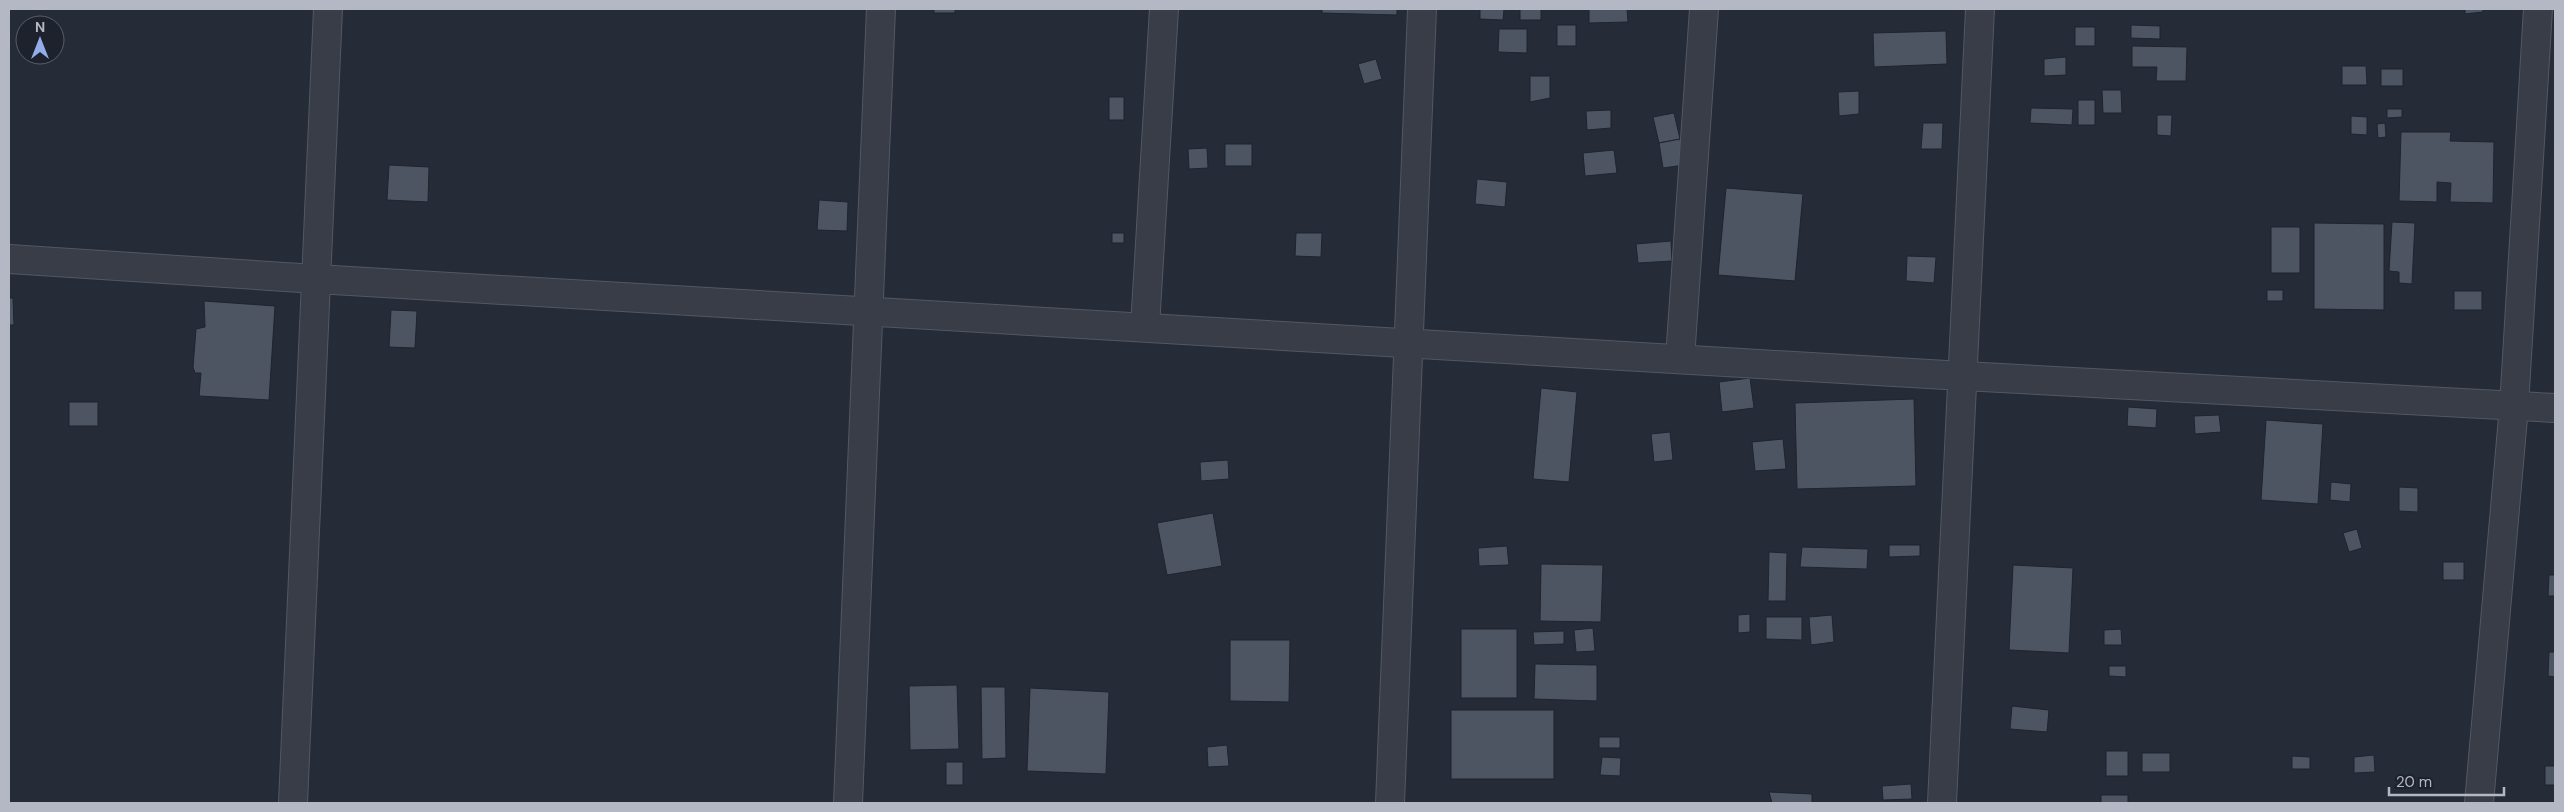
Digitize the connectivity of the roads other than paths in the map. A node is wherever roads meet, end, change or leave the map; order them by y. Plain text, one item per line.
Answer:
1 (328, 9) edge
2 (880, 9) edge
3 (1164, 9) edge
4 (1422, 9) edge
5 (1704, 9) edge
6 (1980, 9) edge
7 (2538, 9) edge
8 (9, 259) edge
9 (316, 279) junction
10 (869, 310) junction
11 (1145, 327) junction
12 (1407, 343) junction
13 (1680, 359) junction
14 (1963, 376) junction
15 (2514, 406) junction
16 (2555, 408) edge
17 (292, 803) edge
18 (848, 803) edge
19 (1390, 803) edge
20 (1942, 803) edge
21 (2479, 803) edge

1 - 9 street
2 - 10 street
3 - 11 street
4 - 12 street
5 - 13 street
6 - 14 street
7 - 15 street
8 - 9 street
9 - 10 street
9 - 17 street
10 - 11 street
10 - 18 street
11 - 12 street
12 - 13 street
12 - 19 street
13 - 14 street
14 - 15 street
14 - 20 street
15 - 16 street
15 - 21 street

